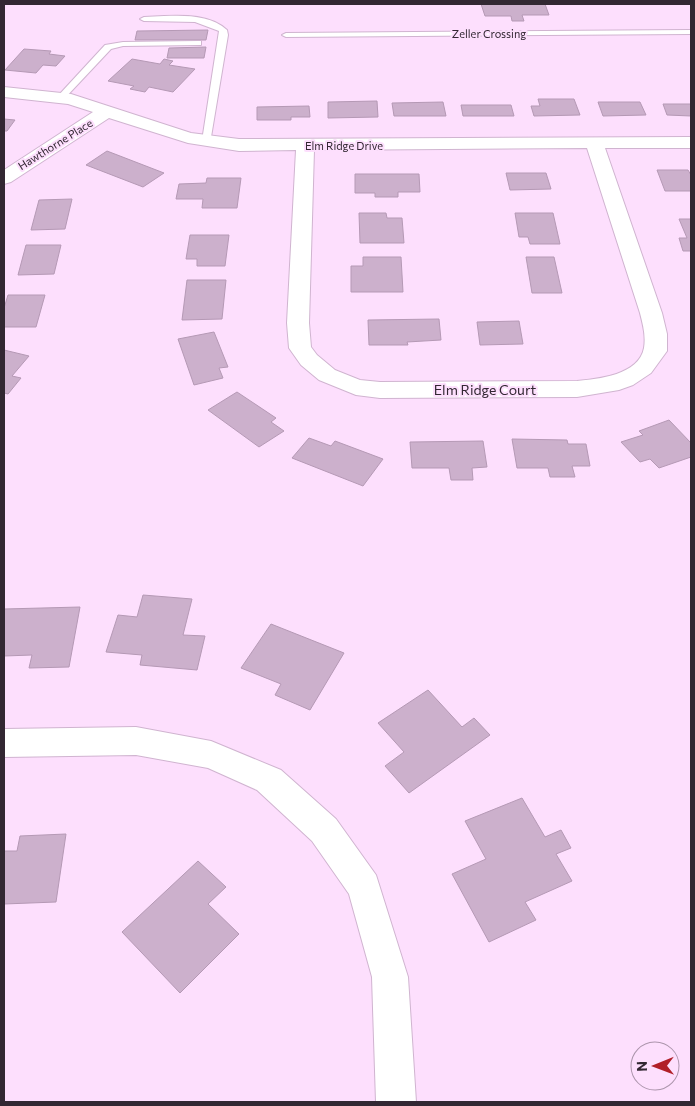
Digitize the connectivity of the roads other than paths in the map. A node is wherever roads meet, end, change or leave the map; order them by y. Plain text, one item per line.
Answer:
1 (144, 18) dead end
2 (691, 32) edge
3 (286, 34) dead end
4 (198, 43) dead end
5 (4, 92) edge
6 (61, 98) junction
7 (106, 111) junction
8 (207, 141) junction
9 (691, 142) edge
10 (593, 143) junction
11 (305, 145) junction
12 (4, 178) edge
13 (4, 743) edge
14 (396, 1102) edge

1 - 8 lane
2 - 3 lane, Zeller Crossing
4 - 6 lane
5 - 6 street, Elm Ridge Drive
6 - 7 street, Elm Ridge Drive
7 - 8 street, Elm Ridge Drive
7 - 12 street, Hawthorne Place
8 - 11 street, Elm Ridge Drive
9 - 10 street, Elm Ridge Drive
10 - 11 street, Elm Ridge Drive
10 - 11 street, Elm Ridge Court
13 - 14 street

